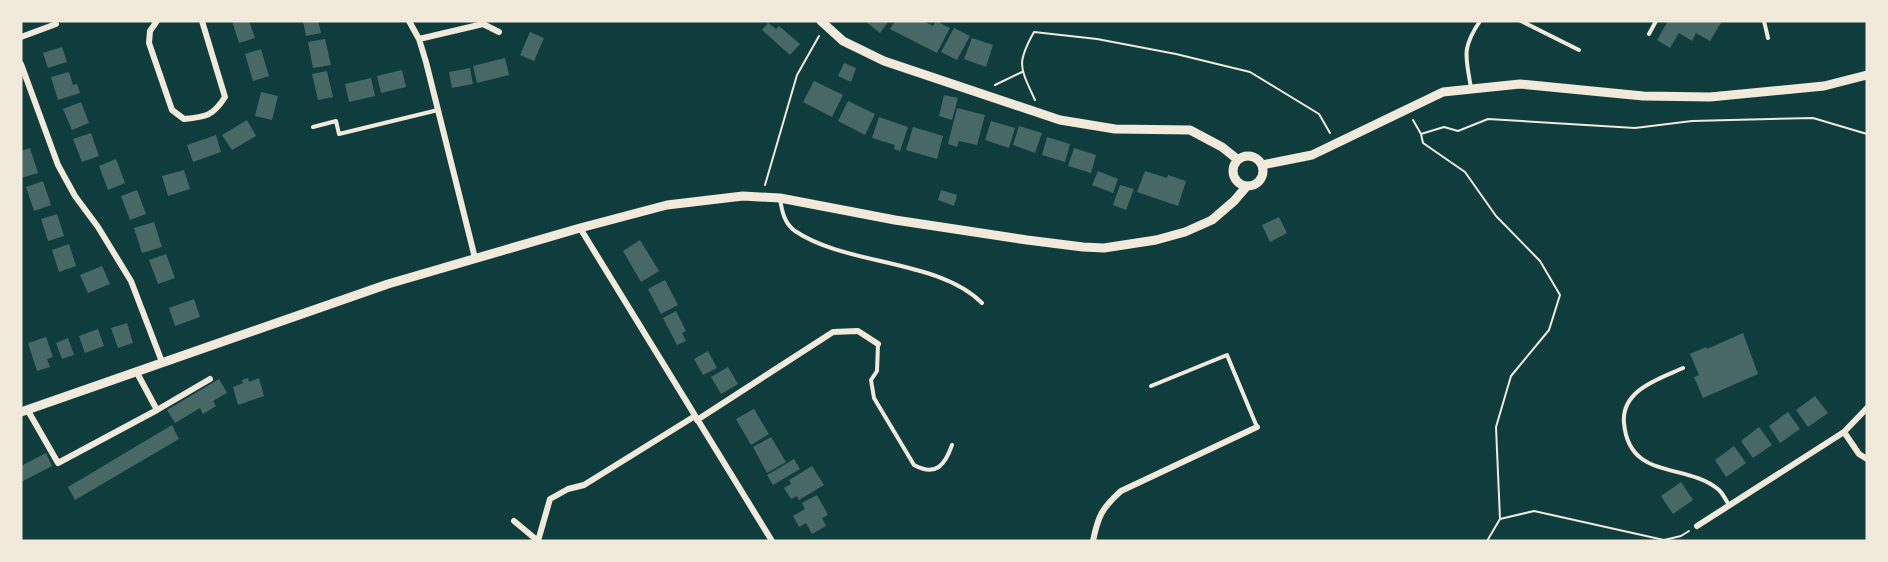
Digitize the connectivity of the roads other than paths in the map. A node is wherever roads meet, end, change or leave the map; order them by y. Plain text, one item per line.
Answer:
1 (157, 21) edge
2 (202, 21) edge
3 (409, 21) edge
4 (1480, 21) edge
5 (1521, 21) edge
6 (1656, 21) edge
7 (1764, 21) edge
8 (823, 23) edge
9 (56, 24) dead end
10 (499, 32) dead end
11 (1649, 34) dead end
12 (21, 37) edge
13 (1768, 38) dead end
14 (419, 39) junction
15 (1579, 50) dead end
16 (21, 64) edge
17 (1867, 75) edge
18 (1471, 88) junction
19 (438, 110) junction
20 (313, 127) dead end
21 (1237, 159) junction
22 (1262, 165) junction
23 (1247, 186) junction
24 (780, 198) junction
25 (580, 228) junction
26 (475, 258) junction
27 (982, 303) dead end
28 (878, 344) joint
29 (162, 362) junction
30 (1683, 368) dead end
31 (136, 371) junction
32 (210, 379) dead end
33 (1151, 386) dead end
34 (1867, 408) edge
35 (24, 410) edge
36 (157, 410) junction
37 (696, 418) junction
38 (1257, 427) joint
39 (1844, 432) junction
40 (952, 445) dead end
41 (1867, 459) edge
42 (1729, 505) junction
43 (514, 521) dead end
44 (1697, 526) road end
45 (538, 541) edge
46 (772, 541) edge
47 (1093, 541) edge

1 - 2 street
3 - 14 street
4 - 18 lane
5 - 15 lane
6 - 11 lane
7 - 13 lane
8 - 21 street
9 - 12 street
10 - 14 street
14 - 19 street
16 - 29 street
17 - 18 street
18 - 22 street
19 - 20 lane
19 - 26 street
21 - 22 street
21 - 23 street
22 - 23 street
23 - 24 street
24 - 25 street
24 - 27 lane
25 - 26 street
25 - 37 street
26 - 29 street
28 - 37 street
28 - 40 lane
29 - 31 street
30 - 42 lane
31 - 35 street
31 - 36 street
32 - 36 street
33 - 38 lane
34 - 39 street
35 - 36 street
37 - 45 street
37 - 46 street
38 - 47 street
39 - 41 street
39 - 42 street
42 - 44 street
43 - 45 street

